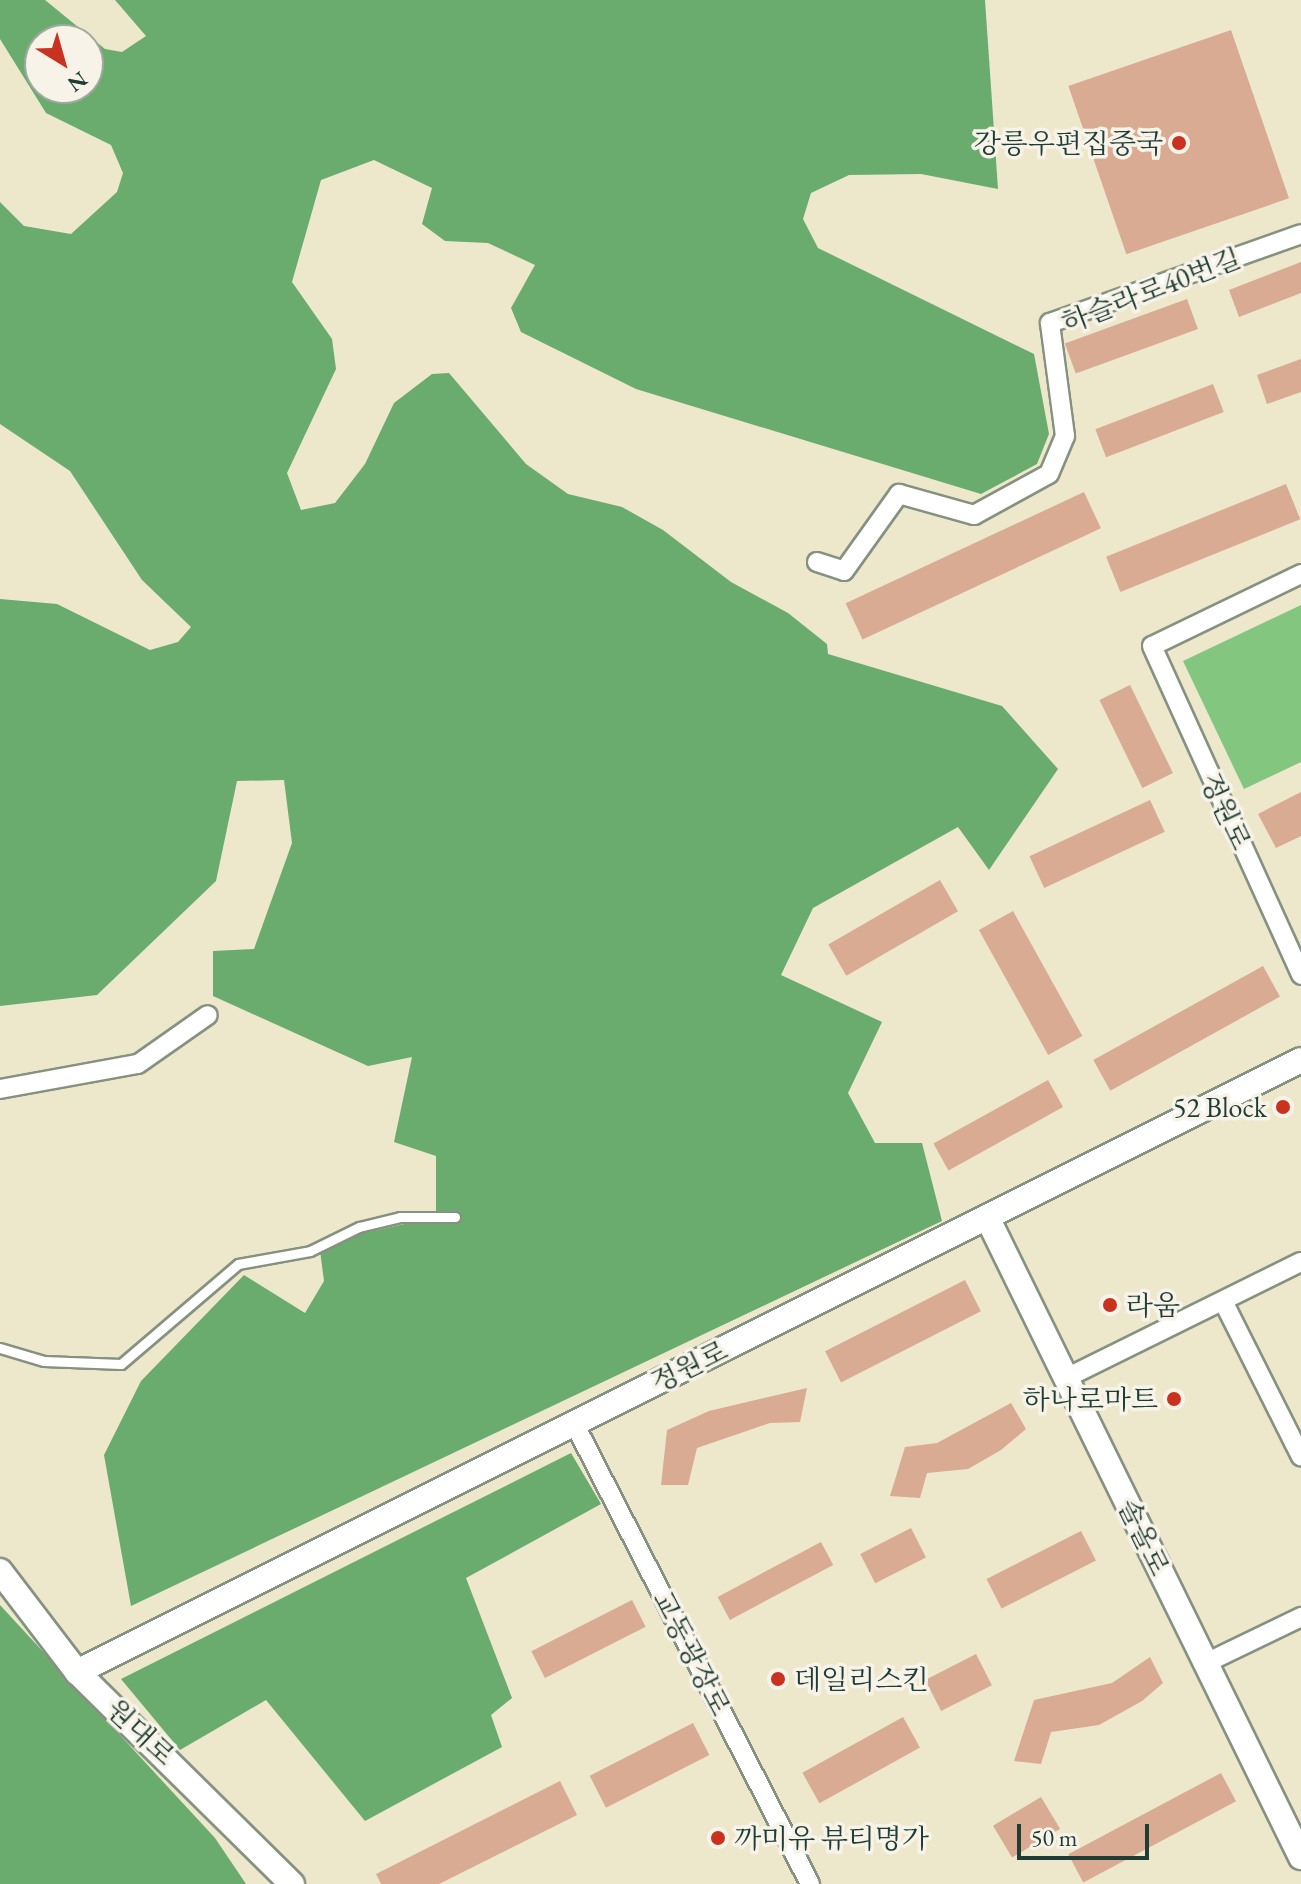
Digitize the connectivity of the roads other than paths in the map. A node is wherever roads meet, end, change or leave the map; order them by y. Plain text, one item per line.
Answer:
1 (1301, 234) edge
2 (817, 562) dead end
3 (1301, 574) edge
4 (1301, 975) edge
5 (208, 1015) dead end
6 (1301, 1060) edge
7 (0, 1089) edge
8 (455, 1217) dead end
9 (987, 1217) junction
10 (1301, 1262) edge
11 (1223, 1301) junction
12 (0, 1348) edge
13 (1066, 1378) junction
14 (574, 1423) junction
15 (1301, 1457) edge
16 (0, 1571) edge
17 (1301, 1617) edge
18 (1206, 1663) junction
19 (77, 1672) junction
20 (1301, 1857) edge
21 (292, 1884) edge
22 (810, 1884) edge

1 - 2 street, 하슬라로40번길
3 - 4 street, 정원로
5 - 7 street
6 - 9 street, 정원로
8 - 12 lane
9 - 13 street, 솔올로
9 - 14 street, 정원로
10 - 11 street
11 - 13 street
11 - 15 street
13 - 18 street, 솔올로
14 - 19 street, 정원로
14 - 22 street, 교동광장로
16 - 19 street, 원대로
17 - 18 street
18 - 20 street, 솔올로
19 - 21 street, 원대로

